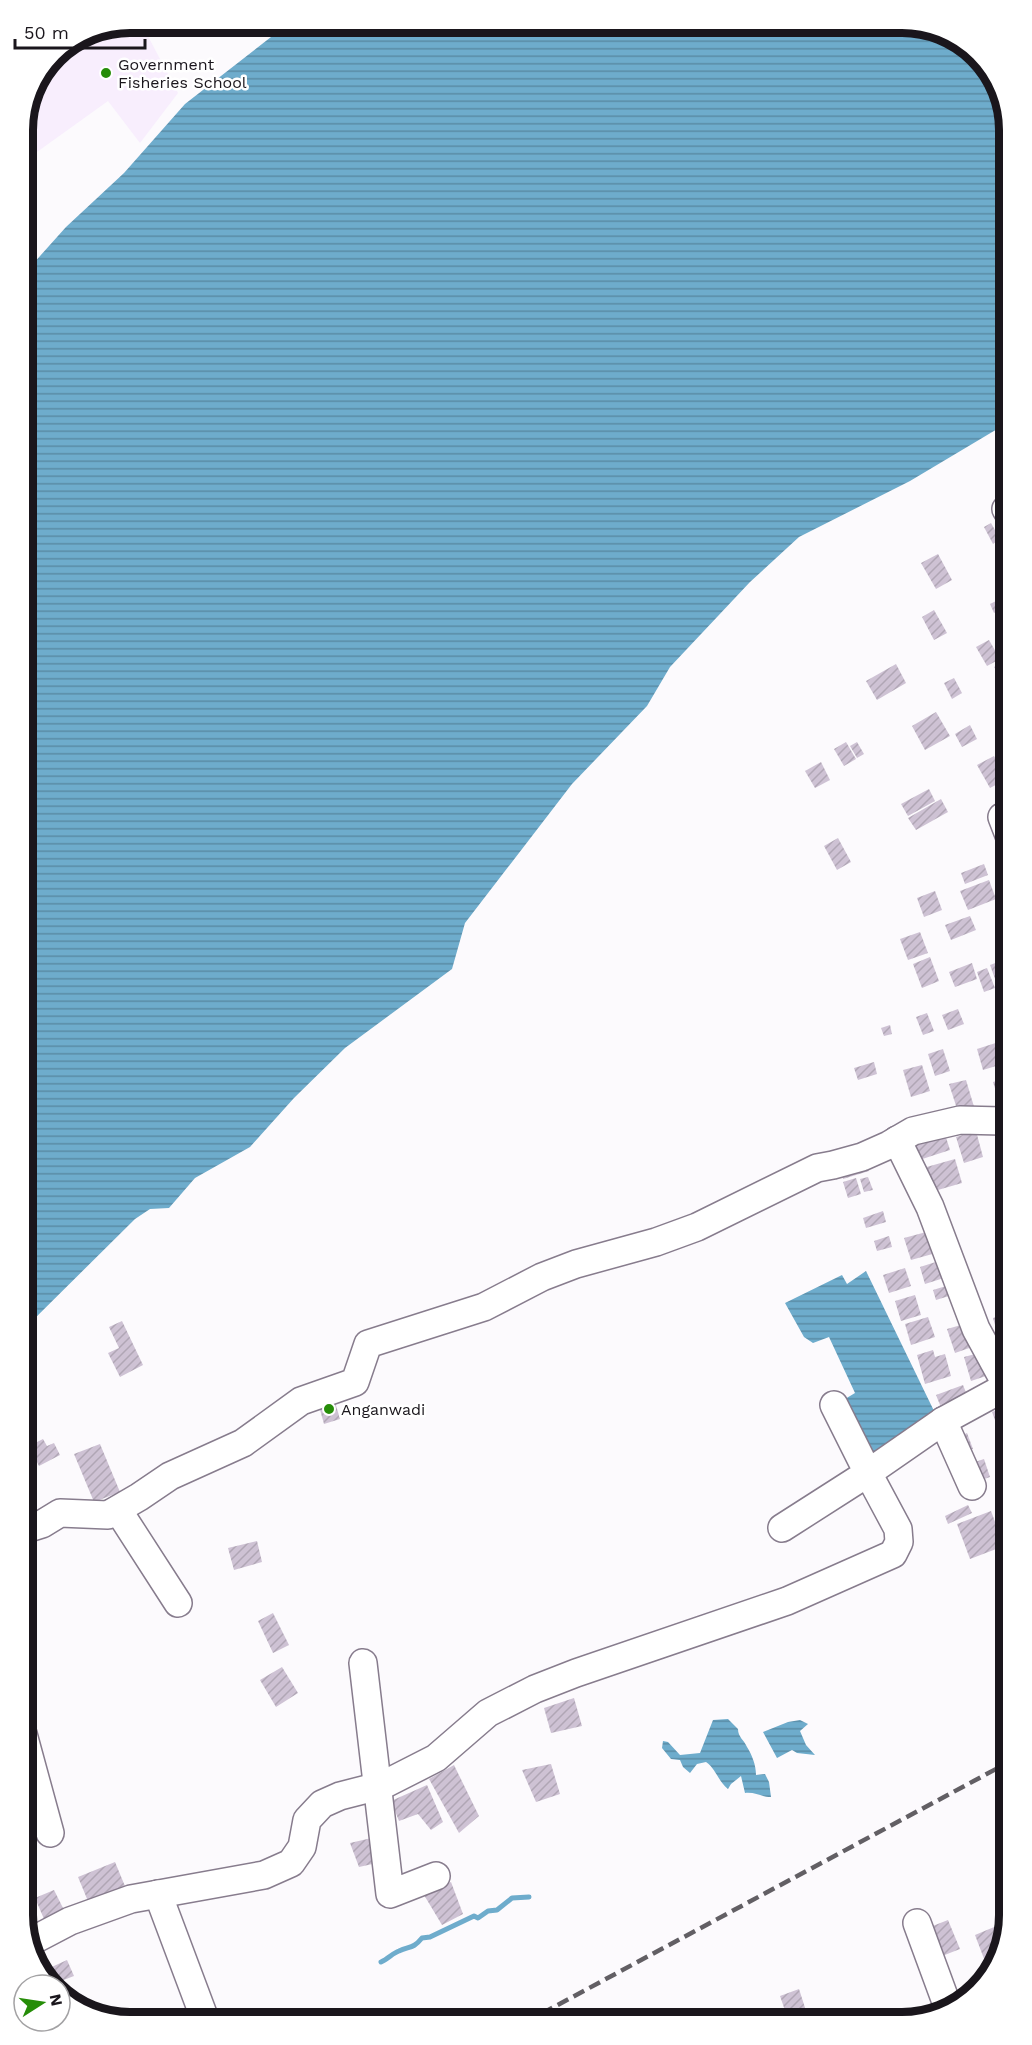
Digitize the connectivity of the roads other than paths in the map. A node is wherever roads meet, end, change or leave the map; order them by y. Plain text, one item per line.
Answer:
1 (999, 1120) edge
2 (897, 1140) junction
3 (999, 1369) edge
4 (999, 1390) edge
5 (834, 1405) dead end
6 (943, 1421) junction
7 (868, 1473) junction
8 (972, 1486) dead end
9 (118, 1510) junction
10 (33, 1527) edge
11 (782, 1527) dead end
12 (177, 1603) dead end
13 (363, 1663) dead end
14 (33, 1773) edge
15 (378, 1786) junction
16 (50, 1833) dead end
17 (436, 1876) dead end
18 (158, 1894) junction
19 (917, 1923) dead end
20 (36, 1938) edge
21 (946, 2002) edge
22 (202, 2012) edge

1 - 2 street
2 - 3 street
2 - 9 street
4 - 6 street
5 - 7 street
6 - 7 street
6 - 8 street
7 - 11 street
7 - 15 street
9 - 10 street
9 - 12 street
13 - 15 street
14 - 16 street
15 - 17 street
15 - 18 street
18 - 20 street
18 - 22 street
19 - 21 street

